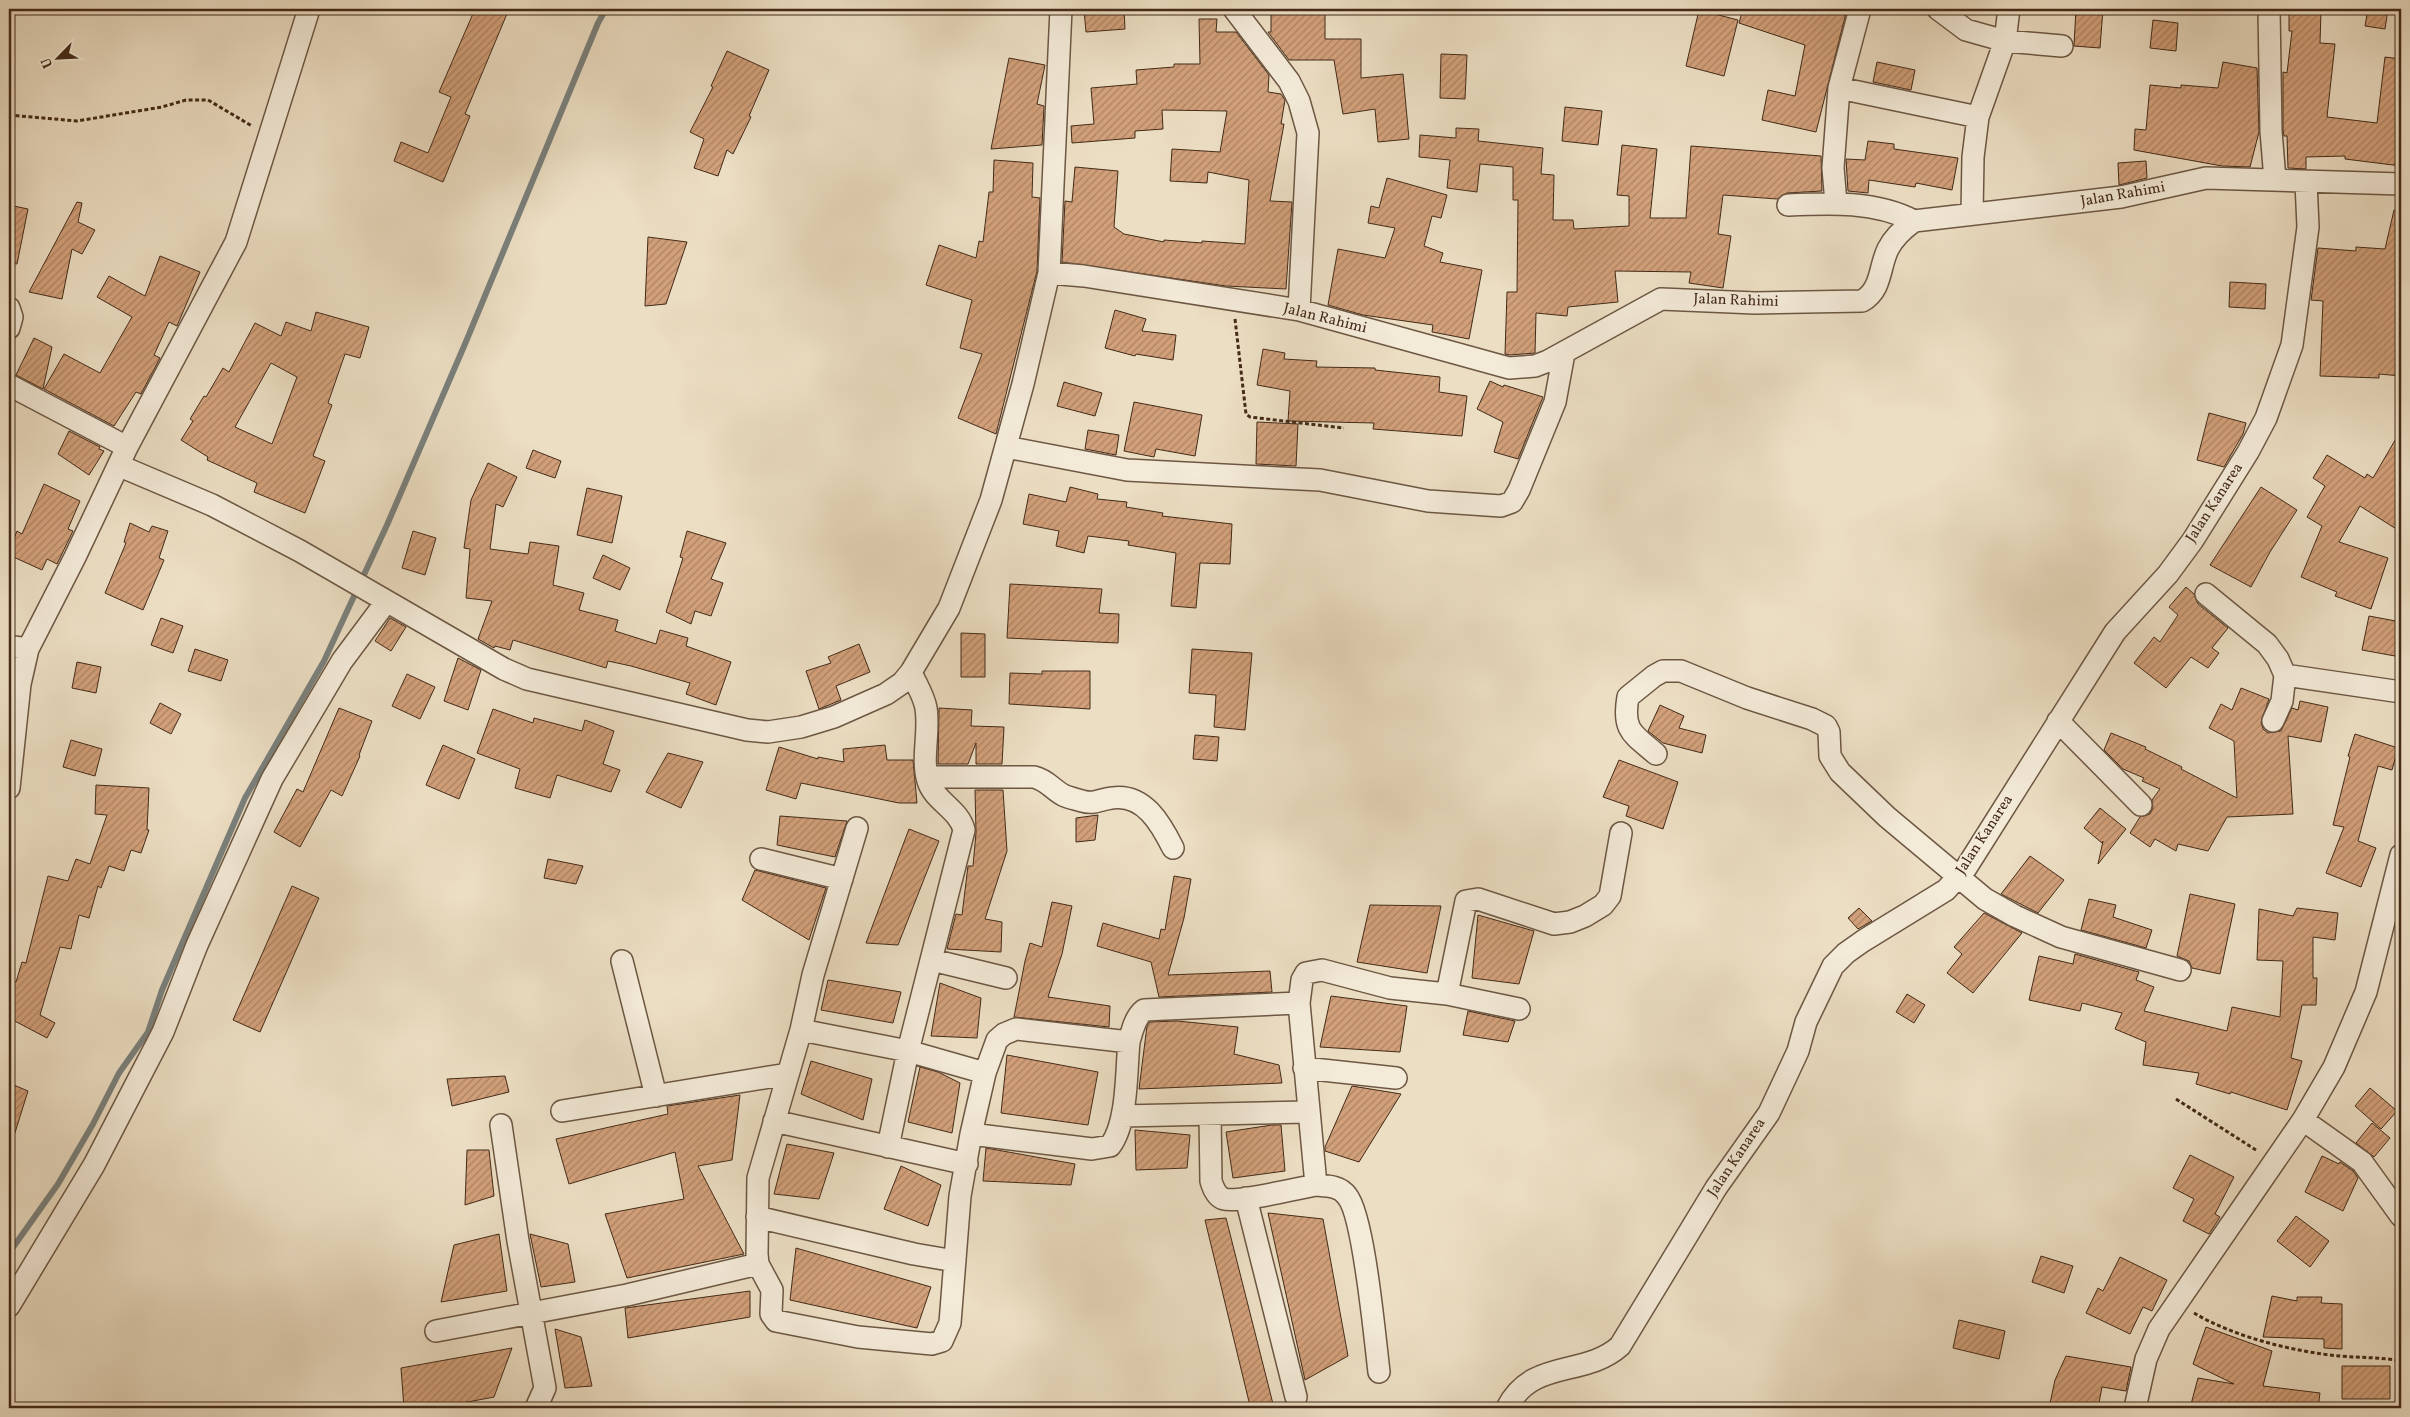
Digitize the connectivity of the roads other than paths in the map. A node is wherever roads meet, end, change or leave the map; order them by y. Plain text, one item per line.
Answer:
1 (309, 9) edge
2 (1061, 9) edge
3 (1234, 9) edge
4 (1860, 9) edge
5 (1938, 9) edge
6 (2010, 9) edge
7 (2269, 9) edge
8 (2005, 41) junction
9 (2062, 46) dead end
10 (1839, 88) junction
11 (1978, 117) junction
12 (2275, 180) junction
13 (2306, 182) junction
14 (2401, 184) edge
15 (1836, 204) junction
16 (1788, 205) dead end
17 (1972, 214) junction
18 (1914, 221) junction
19 (1049, 273) junction
20 (9, 308) edge
21 (1299, 310) junction
22 (9, 328) edge
23 (1564, 353) junction
24 (9, 385) edge
25 (1006, 447) junction
26 (123, 456) junction
27 (2206, 594) dead end
28 (380, 598) junction
29 (18, 648) edge
30 (911, 672) junction
31 (2285, 675) junction
32 (2401, 692) edge
33 (2273, 720) dead end
34 (2058, 721) junction
35 (1656, 754) dead end
36 (927, 777) junction
37 (9, 788) edge
38 (2141, 805) dead end
39 (857, 828) dead end
40 (1621, 832) dead end
41 (1174, 848) dead end
42 (2401, 855) edge
43 (761, 859) dead end
44 (1958, 878) junction
45 (842, 880) junction
46 (932, 960) junction
47 (622, 962) dead end
48 (2180, 970) dead end
49 (1006, 978) dead end
50 (1447, 994) junction
51 (1299, 1004) junction
52 (1519, 1009) dead end
53 (802, 1030) junction
54 (1129, 1042) junction
55 (908, 1051) junction
56 (1304, 1068) junction
57 (985, 1073) junction
58 (788, 1074) junction
59 (1396, 1078) dead end
60 (656, 1096) junction
61 (562, 1112) dead end
62 (1308, 1112) junction
63 (1210, 1114) junction
64 (1122, 1116) junction
65 (2303, 1120) junction
66 (774, 1122) junction
67 (502, 1126) dead end
68 (972, 1134) junction
69 (888, 1147) junction
70 (966, 1164) junction
71 (1316, 1185) junction
72 (1246, 1198) junction
73 (2401, 1216) edge
74 (757, 1217) junction
75 (955, 1261) junction
76 (758, 1264) junction
77 (9, 1306) edge
78 (531, 1313) junction
79 (436, 1331) dead end
80 (1379, 1372) dead end
81 (1296, 1397) dead end
82 (536, 1408) edge
83 (1507, 1408) edge
84 (2135, 1408) edge

1 - 26 street
2 - 19 street
3 - 21 street
4 - 10 street
5 - 8 street
6 - 8 street
7 - 12 street
8 - 9 street
8 - 11 street
10 - 11 street
10 - 15 street
11 - 17 street
12 - 13 street, Jalan Rahimi
12 - 17 street, Jalan Rahimi
13 - 14 street, Jalan Rahimi
13 - 34 street, Jalan Kanarea
15 - 16 street
15 - 18 street
17 - 18 street, Jalan Rahimi
18 - 23 street, Jalan Rahimi
19 - 21 street, Jalan Rahimi
19 - 25 street
20 - 22 street
21 - 23 street, Jalan Rahimi
23 - 25 street
24 - 26 street
25 - 30 street
26 - 28 street
26 - 29 street
27 - 31 street
28 - 30 street
28 - 77 street
29 - 37 street
30 - 36 street
31 - 32 street
31 - 33 street
34 - 38 street
34 - 44 street, Jalan Kanarea
35 - 44 street
36 - 41 street
36 - 46 street
39 - 45 street
40 - 50 street
42 - 65 street
43 - 45 street
44 - 48 street
44 - 83 street, Jalan Kanarea
45 - 53 street
46 - 49 street
46 - 55 street
47 - 60 street
50 - 51 street
50 - 52 street
51 - 54 street
51 - 56 street
53 - 55 street
53 - 58 street
54 - 57 street
54 - 64 street
55 - 57 street
55 - 69 street
56 - 59 street
56 - 62 street
57 - 68 street
58 - 60 street
58 - 66 street
60 - 61 street
62 - 63 street
62 - 71 street
63 - 64 street
63 - 72 street
64 - 68 street
65 - 73 street
65 - 84 street
66 - 69 street
66 - 74 street
67 - 78 street
68 - 70 street
69 - 70 street
70 - 75 street
71 - 72 street
71 - 80 street
72 - 81 street
74 - 75 street
74 - 76 street
75 - 76 street
76 - 78 street
78 - 79 street
78 - 82 street

